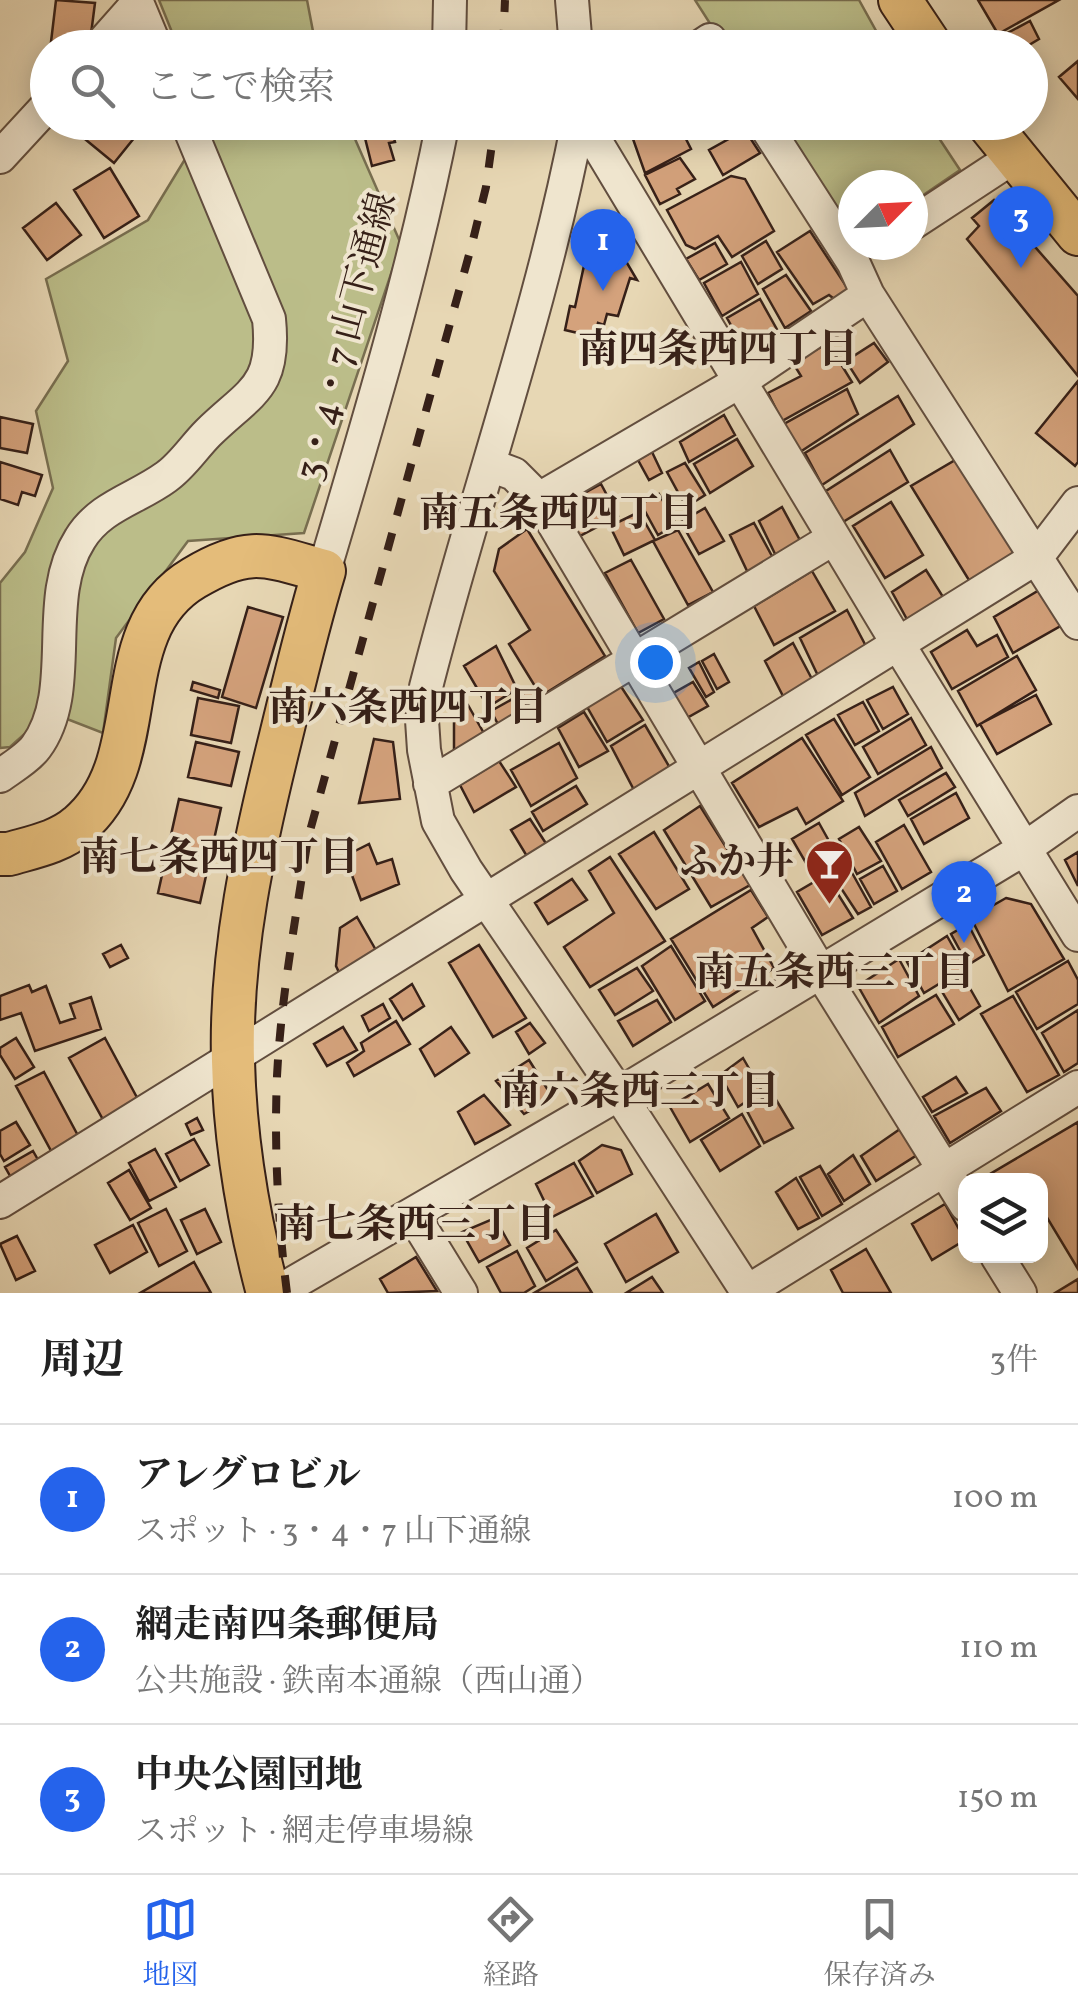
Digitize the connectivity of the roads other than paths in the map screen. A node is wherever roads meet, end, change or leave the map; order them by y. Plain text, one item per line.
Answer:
1 (450, 0) edge
2 (572, 0) edge
3 (900, 0) edge
4 (137, 2) edge
5 (113, 30) edge
6 (149, 30) edge
7 (450, 30) edge
8 (574, 30) edge
9 (920, 30) edge
10 (30, 124) edge
11 (194, 140) edge
12 (439, 140) edge
13 (577, 140) edge
14 (592, 140) edge
15 (777, 140) edge
16 (1003, 140) edge
17 (1016, 156) junction
18 (0, 157) edge
19 (928, 213) edge
20 (838, 218) edge
21 (1078, 234) edge
22 (866, 260) edge
23 (868, 295) junction
24 (740, 382) junction
25 (490, 465) junction
26 (539, 498) junction
27 (1078, 503) edge
28 (834, 538) junction
29 (1036, 558) junction
30 (324, 571) junction
31 (1078, 623) edge
32 (898, 644) junction
33 (635, 660) junction
34 (699, 768) junction
35 (0, 776) edge
36 (430, 784) junction
37 (1078, 812) edge
38 (1024, 848) junction
39 (0, 854) edge
40 (487, 899) junction
41 (1078, 934) edge
42 (820, 972) junction
43 (232, 1059) junction
44 (1078, 1087) edge
45 (619, 1094) junction
46 (944, 1170) junction
47 (958, 1192) edge
48 (0, 1202) edge
49 (412, 1215) junction
50 (1001, 1263) edge
51 (268, 1293) edge
52 (276, 1293) edge
53 (462, 1293) edge
54 (747, 1293) edge
55 (1020, 1293) edge

1 - 7 street
2 - 8 street
3 - 9 main road
4 - 5 street
4 - 6 street
10 - 18 street
11 - 35 street
12 - 30 street, 3・4・7 山下通線
13 - 25 street
14 - 24 street
15 - 20 street
16 - 17 main road
17 - 19 street
17 - 21 main road
22 - 23 street
23 - 24 street
23 - 29 street
24 - 26 street
24 - 28 street
25 - 26 street
25 - 36 street
26 - 33 street
27 - 29 street
28 - 32 street
28 - 33 street
29 - 31 street
29 - 32 street
30 - 39 main road
30 - 43 main road
32 - 34 street
32 - 38 street
33 - 34 street
33 - 36 street
34 - 40 street
34 - 42 street
36 - 40 street
37 - 38 street
38 - 41 street
38 - 42 street
40 - 43 street
40 - 45 street
42 - 45 street
42 - 46 street
43 - 48 street
43 - 51 main road
44 - 46 street
45 - 49 street
45 - 54 street
46 - 47 street
46 - 54 street
49 - 52 street
49 - 53 street
50 - 55 street

